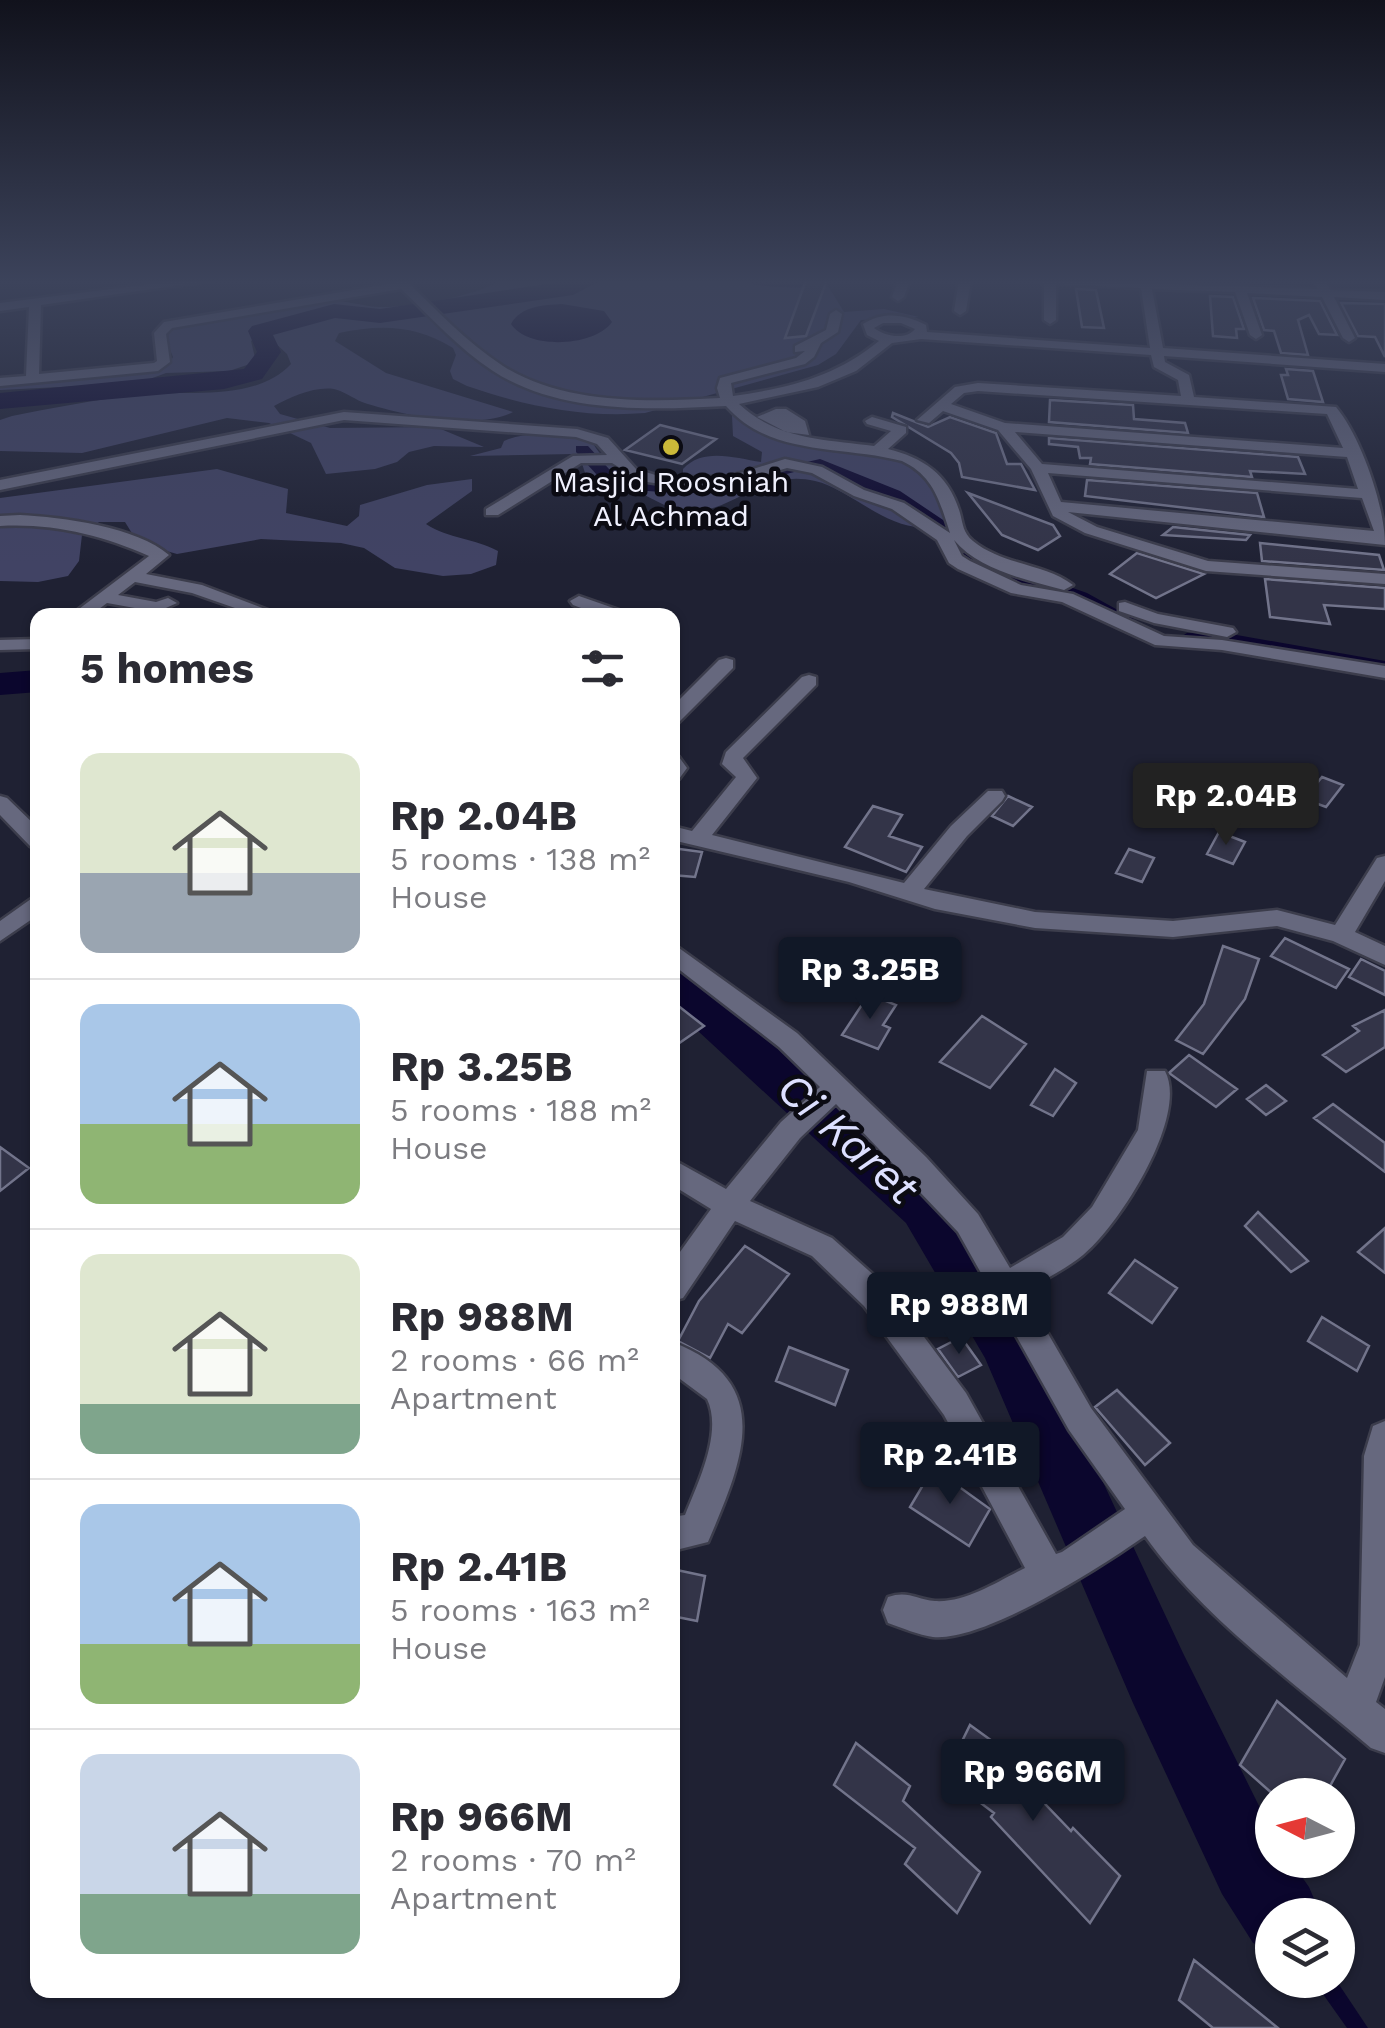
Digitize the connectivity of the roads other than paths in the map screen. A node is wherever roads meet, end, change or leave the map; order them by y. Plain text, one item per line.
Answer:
1 (32, 375) edge
2 (78, 375) edge
3 (512, 375) edge
4 (741, 375) edge
5 (804, 375) edge
6 (834, 375) edge
7 (1151, 375) edge
8 (32, 379) junction
9 (1150, 381) junction
10 (0, 382) edge
11 (766, 396) junction
12 (728, 398) junction
13 (1188, 400) junction
14 (943, 406) junction
15 (924, 420) dead end
16 (872, 421) dead end
17 (1003, 428) junction
18 (797, 435) junction
19 (882, 447) junction
20 (1352, 453) junction
21 (618, 459) junction
22 (800, 466) junction
23 (1038, 468) junction
24 (0, 485) edge
25 (1367, 494) junction
26 (1058, 506) junction
27 (492, 512) dead end
28 (0, 521) edge
29 (1384, 538) edge
30 (136, 577) junction
31 (1385, 579) edge
32 (106, 598) junction
33 (579, 601) dead end
34 (168, 603) dead end
35 (91, 608) edge
36 (252, 608) edge
37 (598, 608) edge
38 (30, 644) edge
39 (0, 645) edge
40 (1385, 656) edge
41 (726, 664) dead end
42 (1385, 672) edge
43 (809, 682) dead end
44 (680, 710) edge
45 (996, 796) dead end
46 (0, 803) edge
47 (30, 832) edge
48 (680, 835) edge
49 (697, 839) junction
50 (1385, 864) edge
51 (909, 892) junction
52 (30, 909) edge
53 (0, 933) edge
54 (1341, 935) junction
55 (1385, 956) edge
56 (680, 957) edge
57 (1156, 1078) dead end
58 (820, 1102) junction
59 (680, 1175) edge
60 (731, 1206) junction
61 (680, 1277) edge
62 (1005, 1287) junction
63 (680, 1362) edge
64 (1384, 1450) edge
65 (1146, 1514) junction
66 (680, 1533) edge
67 (1061, 1570) junction
68 (901, 1610) dead end
69 (1355, 1709) junction
70 (1385, 1734) edge

1 - 8 street
2 - 8 street
3 - 12 street
4 - 12 street
5 - 12 street
6 - 11 street
7 - 9 street
8 - 10 street
9 - 13 street
9 - 13 street
9 - 14 street
11 - 12 street
11 - 18 street
12 - 18 street
13 - 20 street
14 - 15 street
14 - 17 street
16 - 19 street
17 - 20 street
17 - 23 street
18 - 19 street
18 - 22 street
19 - 40 street
20 - 25 street
21 - 22 street
21 - 24 street
21 - 27 street
22 - 42 street
23 - 25 street
23 - 26 street
25 - 29 street
26 - 29 street
26 - 31 street
28 - 30 street
30 - 32 street
30 - 36 street
32 - 34 street
32 - 35 street
33 - 37 street
38 - 39 street
41 - 44 street
43 - 49 street
45 - 51 street
46 - 47 street
48 - 49 street
49 - 51 street
50 - 54 street
51 - 54 street
52 - 53 street
54 - 55 street
56 - 58 street
57 - 62 street
58 - 60 street
58 - 62 street
59 - 60 street
60 - 61 street
60 - 67 street
62 - 65 street
63 - 66 street
64 - 69 street
65 - 67 street
65 - 69 street
67 - 68 street
69 - 70 street

